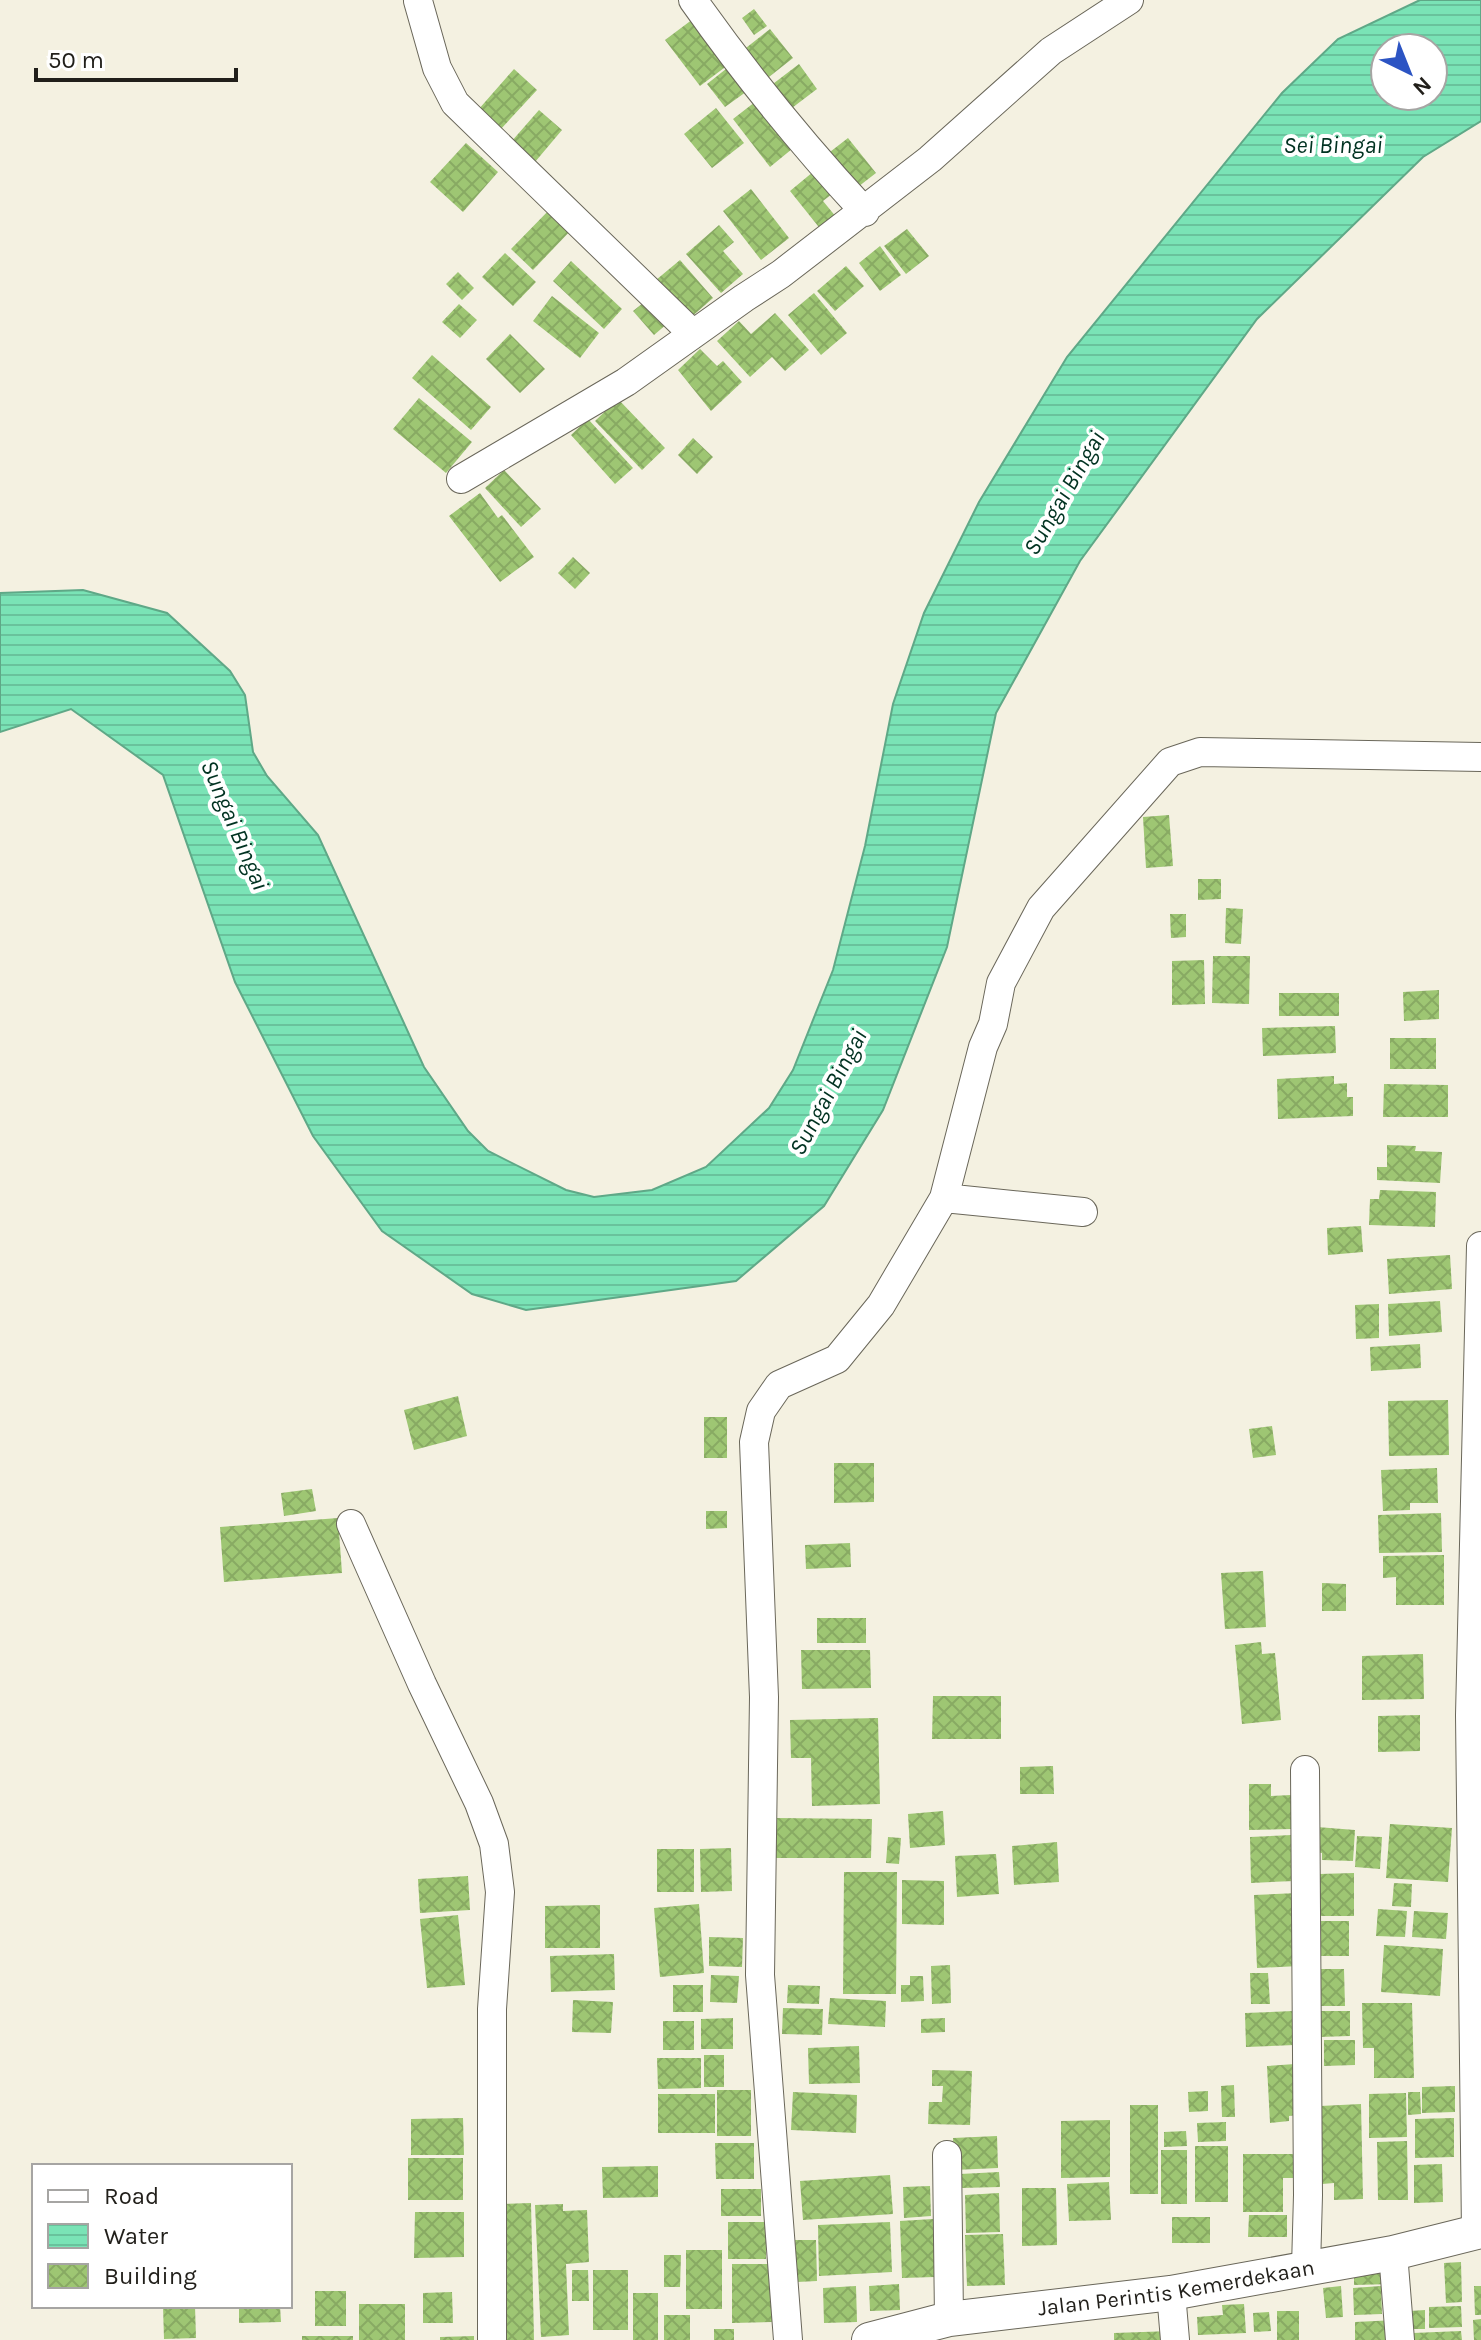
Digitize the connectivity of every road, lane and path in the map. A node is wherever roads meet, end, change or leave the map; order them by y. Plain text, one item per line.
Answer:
1 (693, 0) edge
2 (1129, 0) edge
3 (418, 1) edge
4 (865, 212) junction
5 (692, 333) junction
6 (461, 479) dead end
7 (1481, 757) edge
8 (944, 1198) junction
9 (1083, 1212) dead end
10 (1481, 1246) edge
11 (351, 1524) dead end
12 (1305, 1770) dead end
13 (947, 2155) dead end
14 (1479, 2232) edge
15 (1393, 2253) junction
16 (1306, 2267) junction
17 (1171, 2293) junction
18 (949, 2319) junction
19 (876, 2339) edge
20 (492, 2340) edge
21 (788, 2340) edge
22 (1175, 2340) edge
23 (1400, 2340) edge

1 - 4 street
2 - 4 street
3 - 5 street
4 - 5 street
5 - 6 street
7 - 8 street
8 - 9 street
8 - 21 street
10 - 14 street
11 - 20 street
12 - 16 street
13 - 18 street
14 - 15 street, Jalan Perintis Kemerdekaan
15 - 16 street, Jalan Perintis Kemerdekaan
15 - 23 street
16 - 17 street, Jalan Perintis Kemerdekaan
17 - 18 street, Jalan Perintis Kemerdekaan
17 - 22 street
18 - 19 street, Jalan Perintis Kemerdekaan

